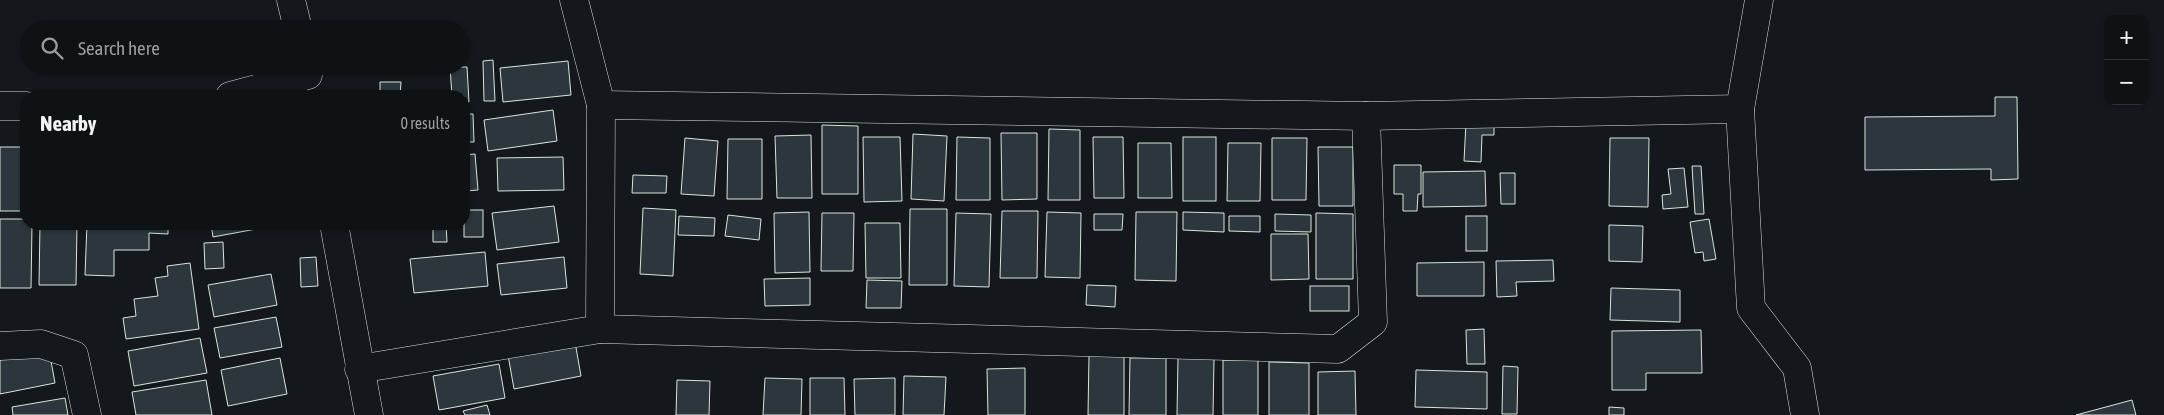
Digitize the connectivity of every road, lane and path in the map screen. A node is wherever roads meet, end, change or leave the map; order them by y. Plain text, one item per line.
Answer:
1 (291, 0) edge
2 (574, 0) edge
3 (1759, 0) edge
4 (296, 20) edge
5 (309, 79) edge
6 (258, 90) edge
7 (601, 105) junction
8 (0, 106) edge
9 (20, 106) edge
10 (1740, 109) junction
11 (1366, 116) junction
12 (335, 230) edge
13 (600, 329) junction
14 (0, 346) edge
15 (359, 369) junction
16 (87, 415) edge
17 (369, 415) edge
18 (1805, 415) edge

1 - 4 street
2 - 7 street
3 - 10 street
5 - 6 street
7 - 11 street
7 - 13 street
8 - 9 street
10 - 11 street
10 - 18 street
11 - 13 street
12 - 15 street
13 - 15 street
14 - 16 street
15 - 17 street

